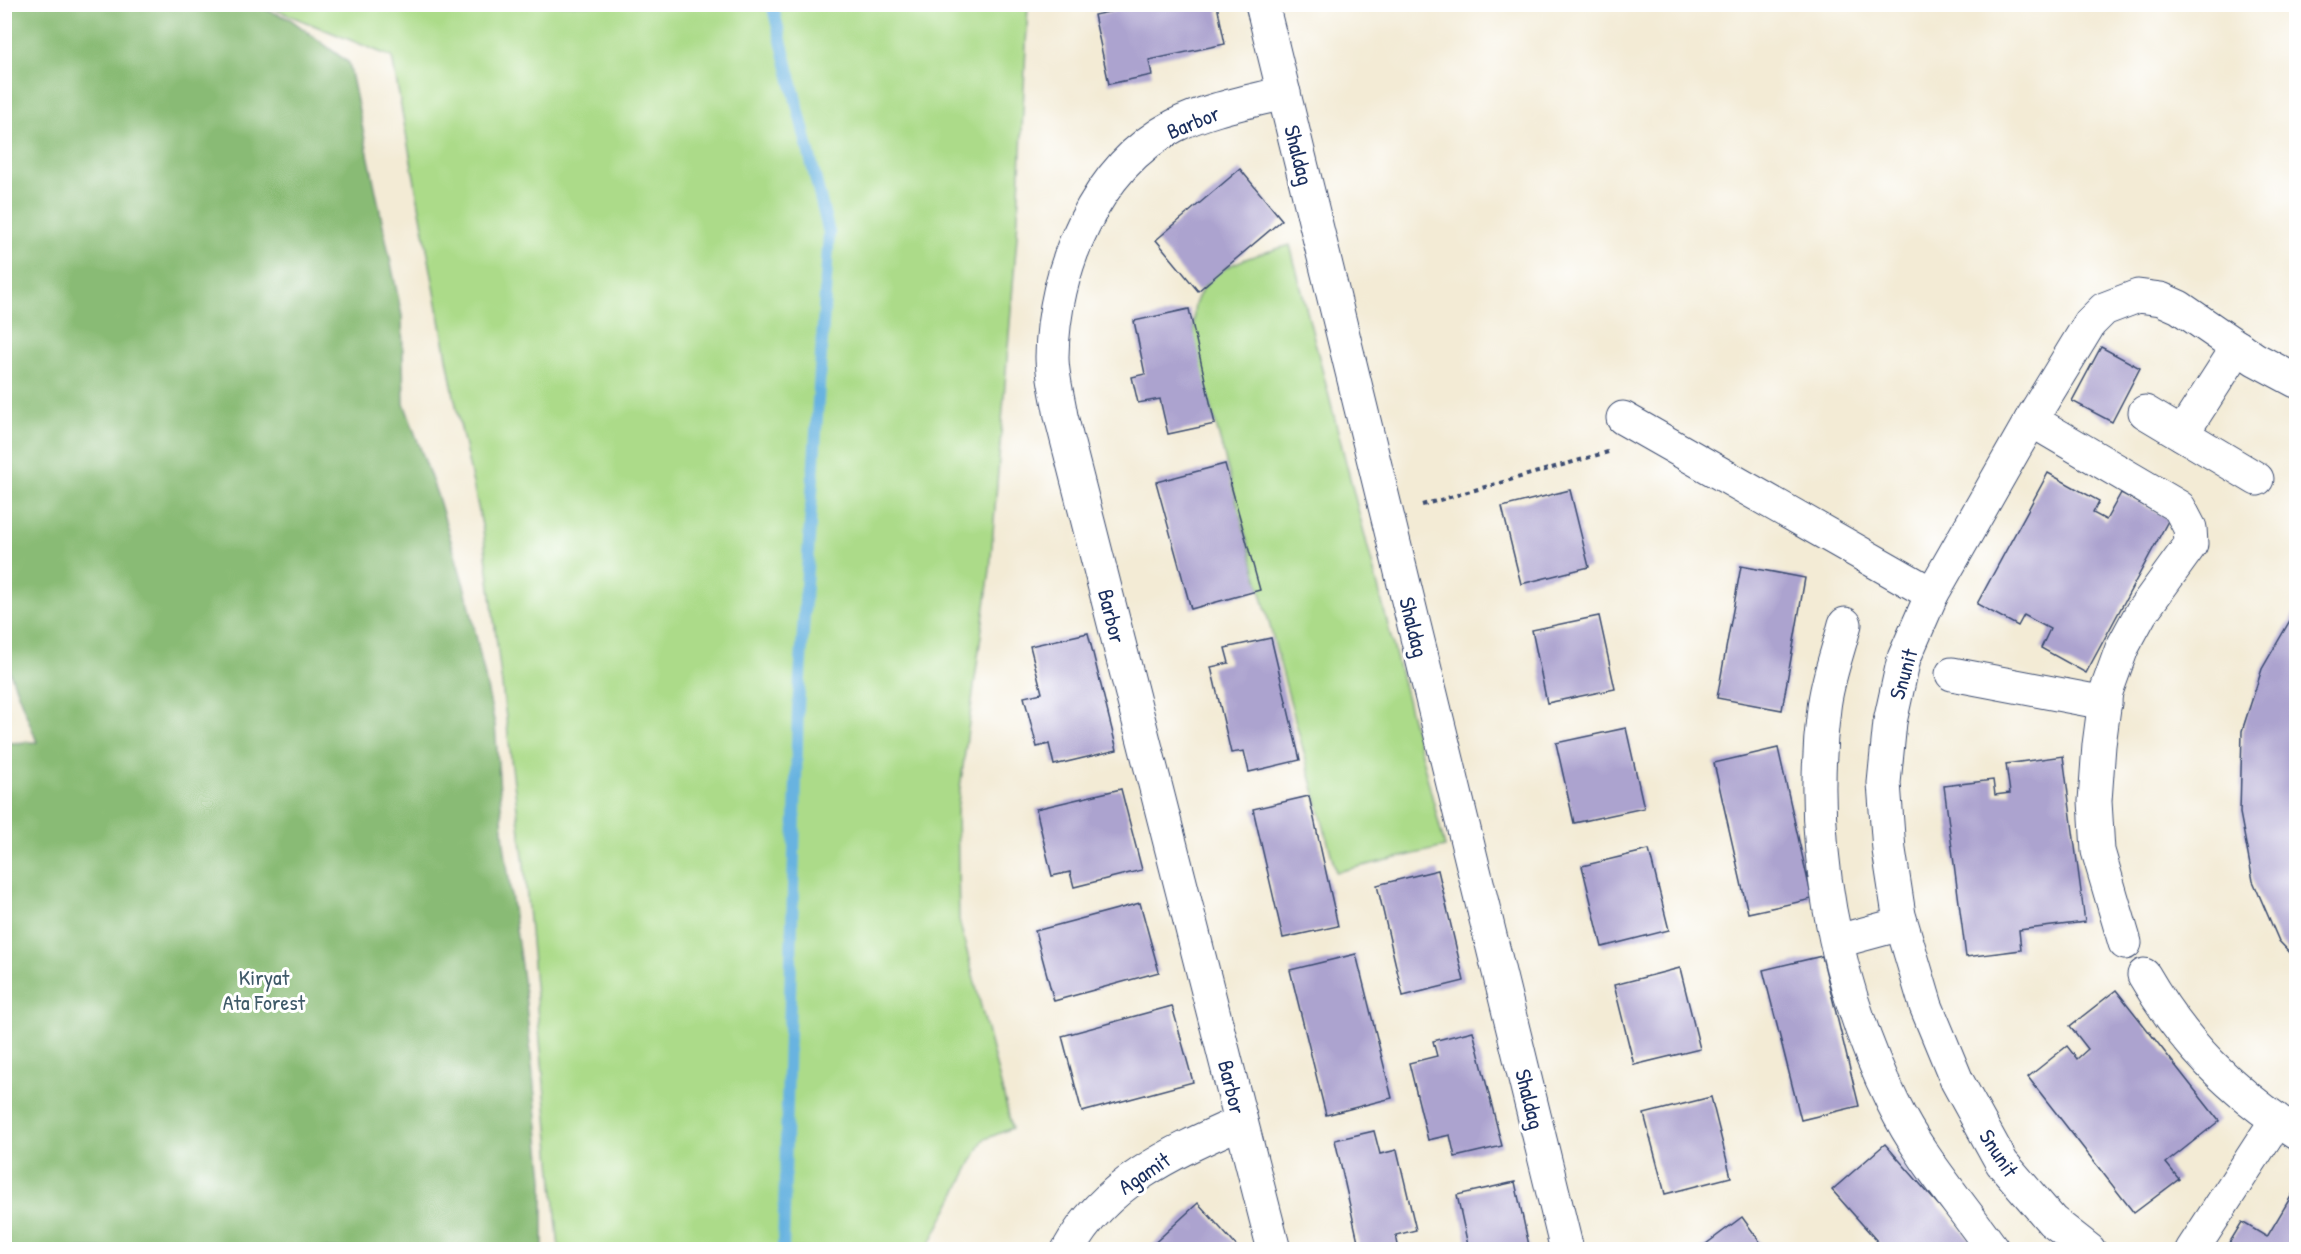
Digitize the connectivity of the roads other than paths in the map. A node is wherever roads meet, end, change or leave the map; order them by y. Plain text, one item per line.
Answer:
1 (1262, 4) edge
2 (1284, 93) junction
3 (2238, 347) junction
4 (2296, 381) edge
5 (2145, 412) dead end
6 (1627, 420) road end
7 (2031, 420) junction
8 (2182, 434) junction
9 (2257, 479) dead end
10 (1932, 594) junction
11 (1845, 624) dead end
12 (1952, 674) dead end
13 (2105, 703) junction
14 (1901, 924) junction
15 (1838, 941) junction
16 (2125, 943) dead end
17 (2144, 975) dead end
18 (1241, 1122) junction
19 (2286, 1127) edge
20 (1068, 1250) edge
21 (1275, 1250) edge
22 (1567, 1250) edge
23 (1993, 1250) edge
24 (2089, 1250) edge
25 (2192, 1250) edge

1 - 2 street, Shaldag
2 - 18 street, Barbor
2 - 22 street, Shaldag
3 - 4 street, Snunit
3 - 7 street, Snunit
3 - 8 street
5 - 8 street
6 - 10 street
7 - 10 street, Snunit
7 - 13 street
8 - 9 street
10 - 14 street, Snunit
11 - 15 street
12 - 13 street
13 - 16 street
14 - 15 street
14 - 24 street, Snunit
15 - 23 street
17 - 19 street
18 - 20 street, Agamit
18 - 21 street, Barbor
19 - 25 street

